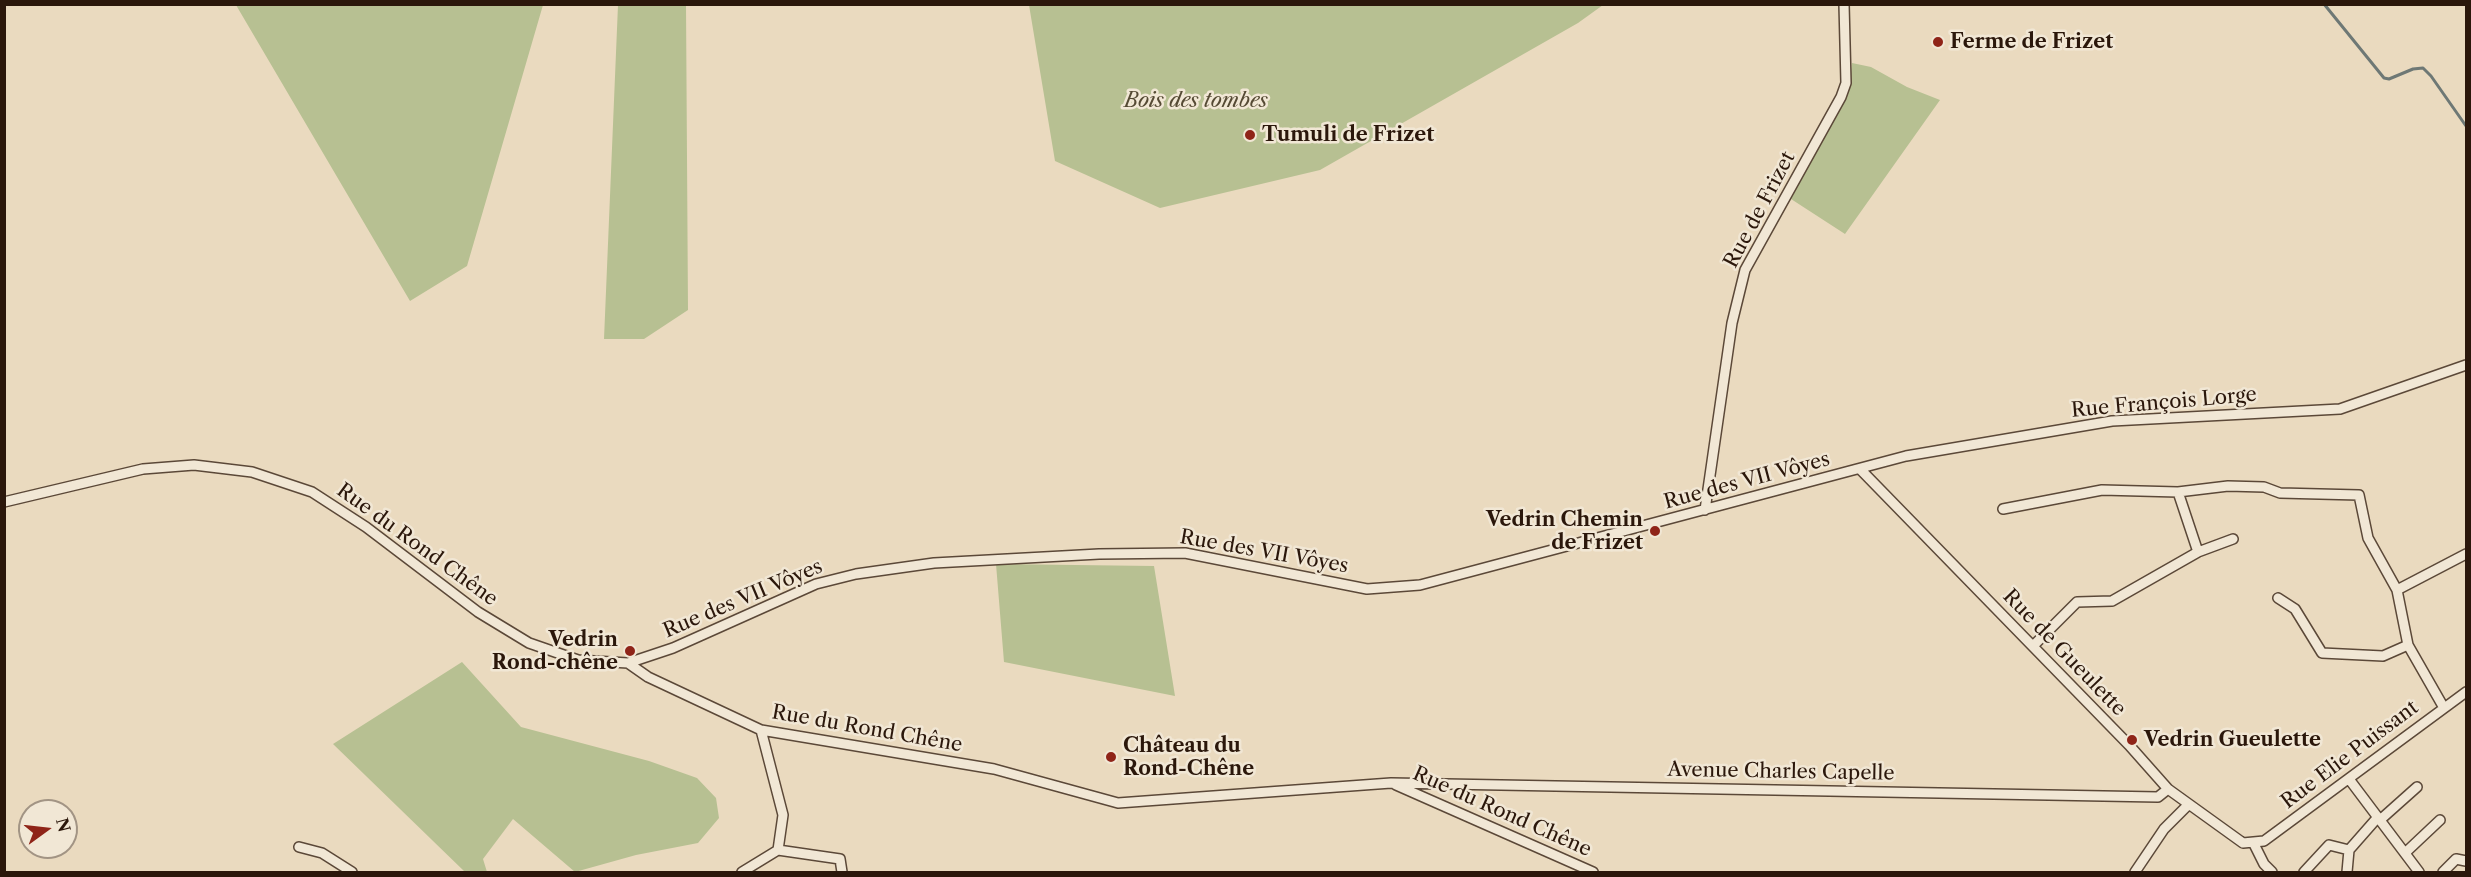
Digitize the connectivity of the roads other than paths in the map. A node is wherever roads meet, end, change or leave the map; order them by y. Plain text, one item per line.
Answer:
1 (1844, 4) edge
2 (2466, 365) edge
3 (1860, 469) junction
4 (2178, 492) junction
5 (4, 502) edge
6 (2003, 509) dead end
7 (1705, 510) junction
8 (2233, 539) dead end
9 (2198, 552) junction
10 (2466, 554) edge
11 (2397, 590) junction
12 (2278, 598) dead end
13 (2408, 645) junction
14 (2033, 646) junction
15 (628, 663) junction
16 (2466, 692) edge
17 (2444, 708) junction
18 (761, 730) junction
19 (2349, 779) junction
20 (1391, 783) junction
21 (2417, 787) dead end
22 (2168, 789) junction
23 (2188, 805) junction
24 (2379, 818) junction
25 (2440, 820) dead end
26 (2254, 844) junction
27 (299, 847) dead end
28 (778, 850) junction
29 (2349, 850) junction
30 (2405, 853) junction
31 (2466, 861) edge
32 (352, 873) edge
33 (742, 873) edge
34 (842, 873) edge
35 (1593, 873) edge
36 (2135, 873) edge
37 (2272, 873) edge
38 (2304, 873) edge
39 (2347, 873) edge
40 (2419, 873) edge
41 (2443, 873) edge

1 - 7 street, Rue de Frizet
2 - 3 street, Rue François Lorge
3 - 7 street, Rue des VII Vôyes
3 - 14 street, Rue de Gueulette
4 - 6 street
4 - 9 street
4 - 11 street
5 - 15 street, Rue du Rond Chêne
7 - 15 street, Rue des VII Vôyes
8 - 9 street
9 - 14 street
10 - 11 street
11 - 13 street
12 - 13 street
13 - 17 street
14 - 22 street, Rue de Gueulette
15 - 18 street, Rue du Rond Chêne
16 - 17 street, Rue Elie Puissant
17 - 19 street, Rue Elie Puissant
18 - 20 street, Rue du Rond Chêne
18 - 28 street
19 - 24 street
19 - 26 street, Rue Elie Puissant
20 - 22 street, Avenue Charles Capelle
20 - 35 street, Rue du Rond Chêne
21 - 24 street
22 - 23 street, Rue de Gueulette
23 - 26 street, Rue de Gueulette
23 - 36 street
24 - 29 street
24 - 30 street
25 - 30 street
26 - 37 street
27 - 32 street
28 - 33 street
28 - 34 street
29 - 38 street
29 - 39 street
30 - 40 street
31 - 41 street

